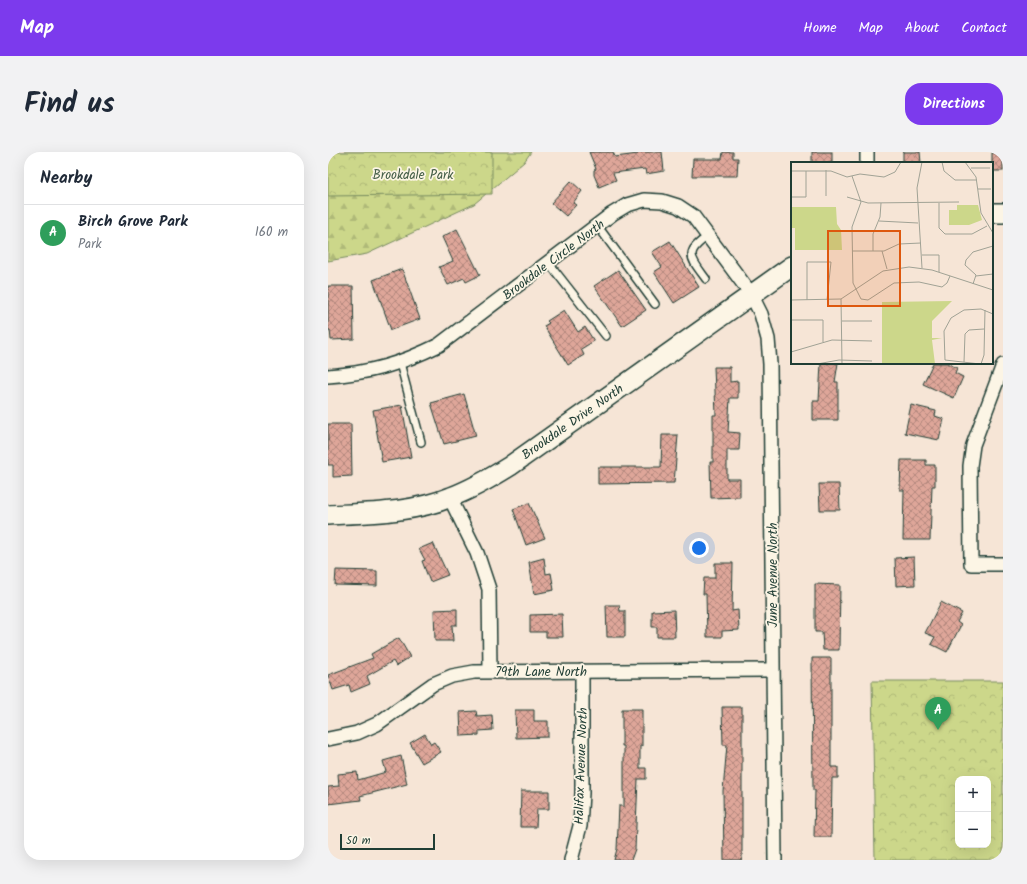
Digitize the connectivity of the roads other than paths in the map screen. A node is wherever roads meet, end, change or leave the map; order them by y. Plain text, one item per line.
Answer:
1 (597, 225) junction
2 (708, 236) junction
3 (548, 262) junction
4 (791, 267) edge
5 (706, 279) dead end
6 (750, 294) junction
7 (655, 304) dead end
8 (606, 336) dead end
9 (400, 362) junction
10 (1003, 365) edge
11 (328, 376) edge
12 (421, 442) dead end
13 (450, 498) junction
14 (328, 515) edge
15 (1003, 564) edge
16 (772, 670) junction
17 (490, 671) junction
18 (582, 671) junction
19 (328, 739) edge
20 (571, 860) edge
21 (775, 860) edge

1 - 2 street, Brookdale Circle North
1 - 3 street, Brookdale Circle North
1 - 7 lane
2 - 5 lane
2 - 6 street, Brookdale Circle North
3 - 8 lane
3 - 9 street, Brookdale Circle North
4 - 6 street, Brookdale Drive North
6 - 13 street, Brookdale Drive North
6 - 16 street, June Avenue North
9 - 11 street, Brookdale Circle North
9 - 12 lane
10 - 15 street
13 - 14 street, Brookdale Drive North
13 - 17 street
16 - 18 street, 79th Lane North
16 - 21 street, June Avenue North
17 - 18 street, 79th Lane North
17 - 19 street, 79th Lane North
18 - 20 street, Halifax Avenue North

